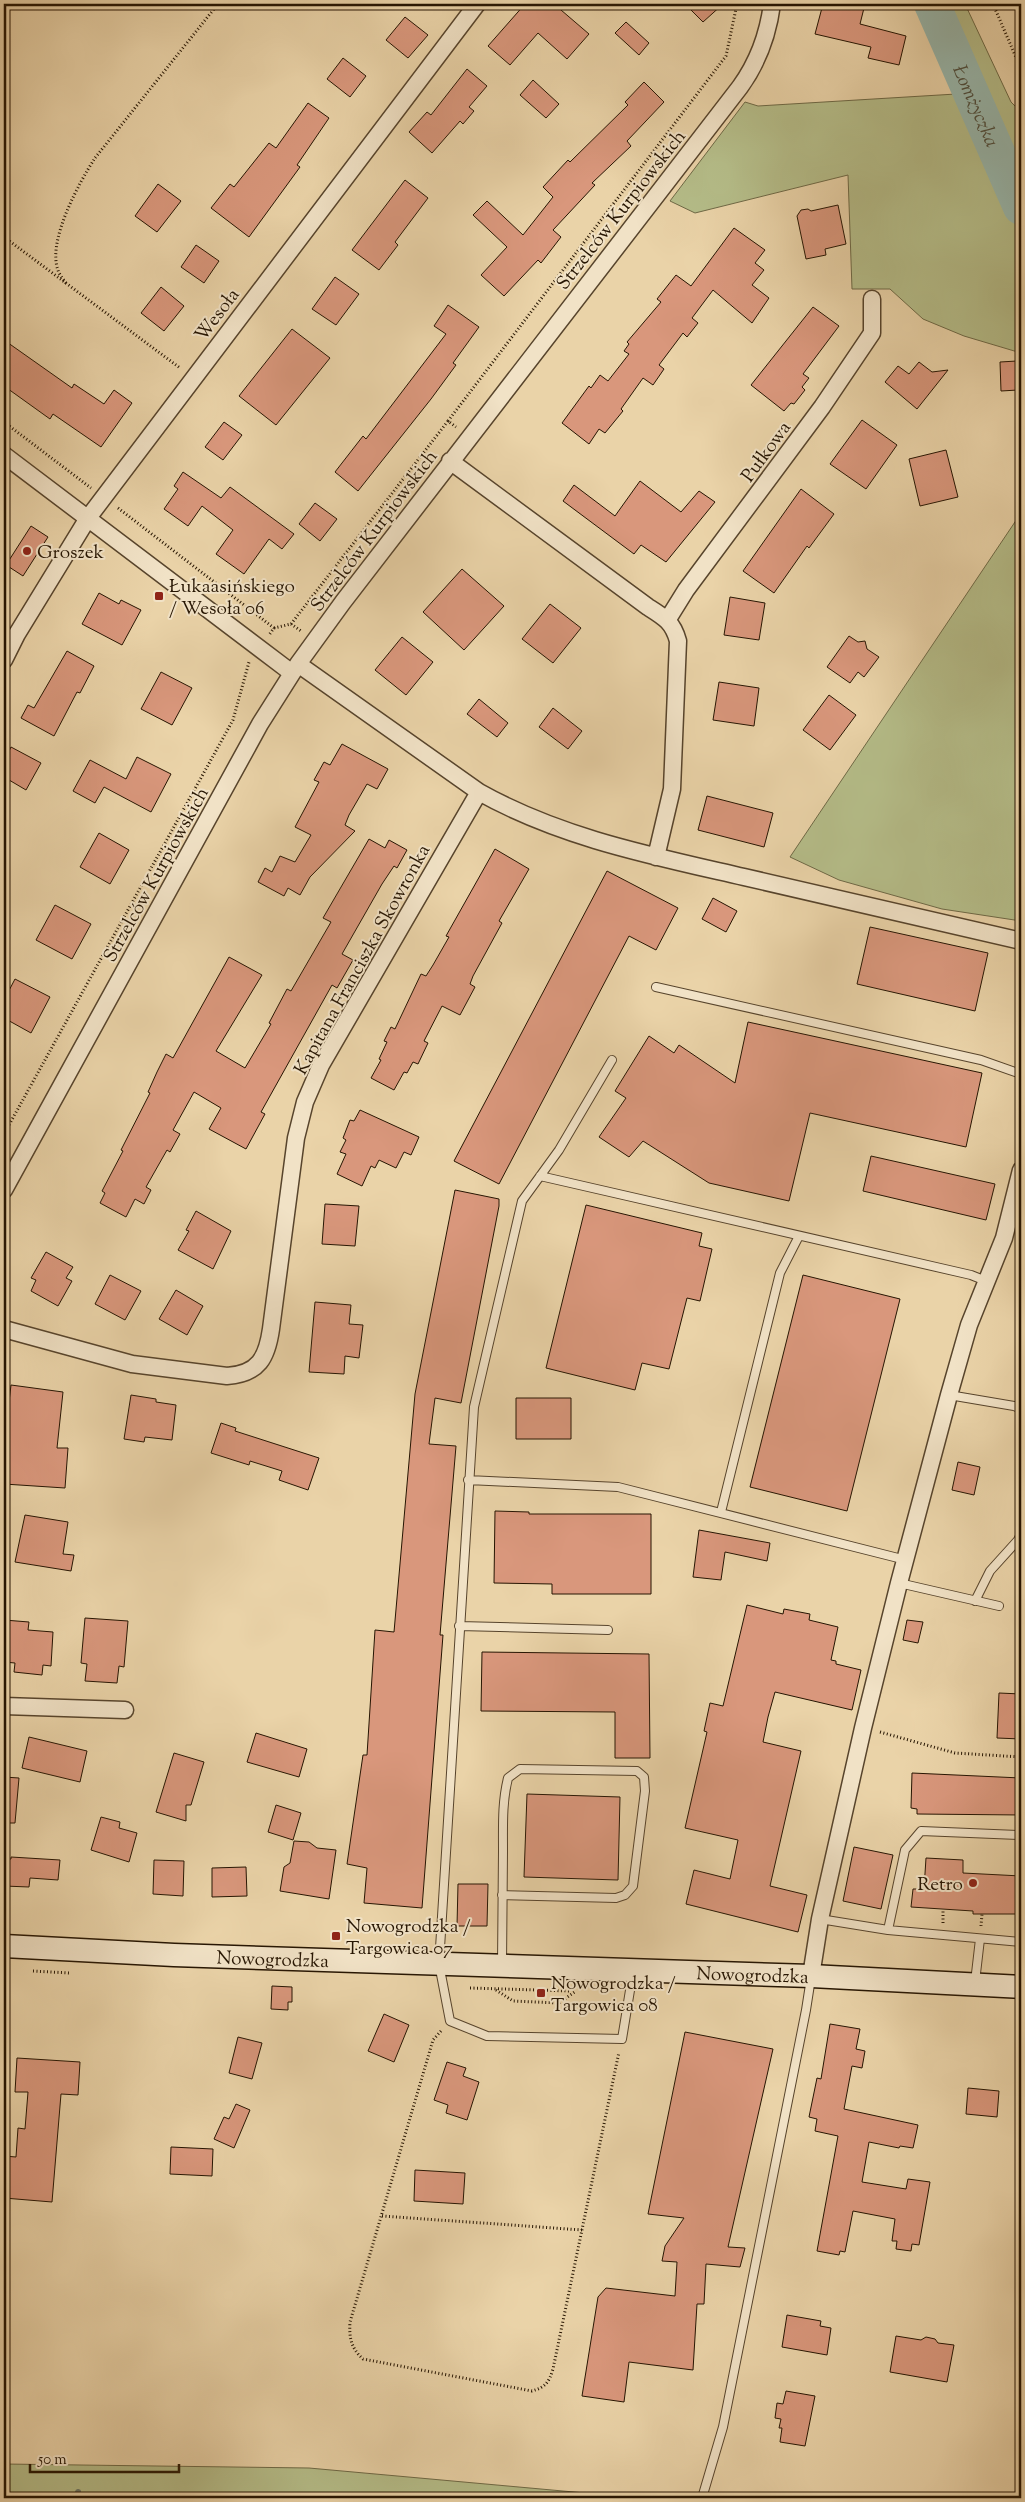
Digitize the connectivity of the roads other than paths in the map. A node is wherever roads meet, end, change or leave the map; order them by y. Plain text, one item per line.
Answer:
1 (477, 4) edge
2 (772, 4) edge
3 (872, 299) dead end
4 (4, 455) edge
5 (450, 461) junction
6 (88, 518) junction
7 (668, 619) junction
8 (4, 660) edge
9 (295, 668) junction
10 (478, 792) junction
11 (656, 857) junction
12 (1021, 941) edge
13 (656, 987) dead end
14 (612, 1060) dead end
15 (1021, 1074) edge
16 (1021, 1170) edge
17 (540, 1176) junction
18 (4, 1190) edge
19 (799, 1236) junction
20 (986, 1280) junction
21 (4, 1329) edge
22 (949, 1395) junction
23 (1021, 1409) edge
24 (468, 1480) junction
25 (722, 1512) junction
26 (1021, 1534) edge
27 (906, 1560) junction
28 (899, 1583) junction
29 (975, 1600) junction
30 (999, 1606) dead end
31 (459, 1626) junction
32 (608, 1630) dead end
33 (4, 1706) edge
34 (125, 1710) dead end
35 (1021, 1835) edge
36 (502, 1895) junction
37 (820, 1919) junction
38 (888, 1930) junction
39 (980, 1939) junction
40 (1021, 1942) edge
41 (4, 1946) edge
42 (439, 1964) junction
43 (502, 1966) junction
44 (633, 1970) junction
45 (811, 1976) junction
46 (974, 1984) junction
47 (1021, 1987) edge
48 (702, 2498) edge

1 - 6 street, Wesoła
2 - 5 street, Strzelców Kurpiowskich
3 - 7 street, Pułkowa
4 - 6 street
5 - 7 street
5 - 9 street, Strzelców Kurpiowskich
6 - 8 street, Wesoła
6 - 9 street
7 - 11 street
9 - 10 street
9 - 18 street, Strzelców Kurpiowskich
10 - 11 street
10 - 21 street, Kapitana Franciszka Skowronka
11 - 12 street
13 - 15 lane
14 - 17 lane
16 - 20 street
17 - 19 lane
17 - 24 lane
19 - 20 lane
19 - 25 lane
20 - 22 street
22 - 23 lane
22 - 27 street
24 - 25 lane
24 - 31 lane
25 - 27 lane
26 - 29 lane
27 - 28 street
28 - 29 lane
28 - 37 street
29 - 30 lane
31 - 32 lane
31 - 42 lane
33 - 34 street
35 - 38 lane
36 - 36 lane
36 - 43 lane
37 - 38 lane
37 - 45 street
38 - 39 lane
39 - 40 lane
39 - 46 lane
41 - 42 main road, Nowogrodzka
42 - 43 main road, Nowogrodzka
42 - 44 lane
43 - 44 main road, Nowogrodzka
44 - 45 main road, Nowogrodzka
45 - 46 main road, Nowogrodzka
45 - 48 lane
46 - 47 main road, Nowogrodzka

